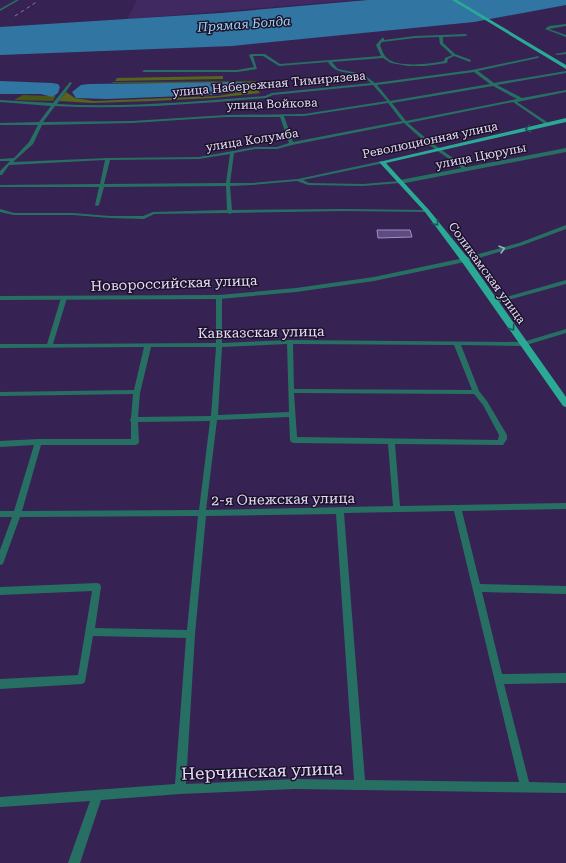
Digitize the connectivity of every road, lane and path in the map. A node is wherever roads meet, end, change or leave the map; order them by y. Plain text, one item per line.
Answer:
1 (18, 0) edge
2 (454, 0) edge
3 (0, 10) edge
4 (566, 25) edge
5 (466, 35) dead end
6 (441, 36) junction
7 (566, 36) edge
8 (566, 53) edge
9 (557, 54) dead end
10 (454, 55) junction
11 (385, 57) junction
12 (538, 57) dead end
13 (470, 61) dead end
14 (330, 62) junction
15 (566, 67) edge
16 (474, 70) junction
17 (144, 71) dead end
18 (566, 72) edge
19 (70, 83) dead end
20 (374, 84) junction
21 (494, 84) junction
22 (566, 91) edge
23 (520, 99) junction
24 (0, 101) edge
25 (514, 101) junction
26 (390, 102) junction
27 (54, 104) junction
28 (281, 115) junction
29 (566, 120) edge
30 (406, 122) junction
31 (0, 124) edge
32 (40, 124) junction
33 (549, 125) junction
34 (291, 144) junction
35 (439, 150) junction
36 (566, 150) edge
37 (232, 153) junction
38 (15, 159) junction
39 (108, 159) junction
40 (0, 160) edge
41 (382, 162) junction
42 (8, 164) junction
43 (466, 170) junction
44 (0, 174) edge
45 (298, 180) junction
46 (400, 182) junction
47 (228, 184) junction
48 (0, 186) edge
49 (102, 186) junction
50 (97, 205) dead end
51 (0, 210) edge
52 (427, 211) junction
53 (230, 213) junction
54 (566, 227) edge
55 (465, 260) junction
56 (566, 282) edge
57 (219, 297) junction
58 (0, 298) edge
59 (64, 298) junction
60 (494, 302) junction
61 (566, 331) edge
62 (290, 342) junction
63 (457, 344) junction
64 (523, 344) junction
65 (148, 345) junction
66 (219, 345) junction
67 (0, 346) edge
68 (50, 346) junction
69 (291, 391) junction
70 (136, 392) junction
71 (476, 392) junction
72 (562, 393) edge
73 (0, 394) edge
74 (566, 404) edge
75 (292, 414) junction
76 (214, 418) junction
77 (133, 420) junction
78 (38, 442) junction
79 (391, 442) junction
80 (0, 444) edge
81 (566, 506) edge
82 (457, 508) junction
83 (340, 510) junction
84 (397, 510) junction
85 (202, 513) junction
86 (0, 514) edge
87 (17, 514) junction
88 (0, 561) edge
89 (477, 588) junction
90 (566, 590) edge
91 (0, 591) edge
92 (90, 632) junction
93 (191, 634) junction
94 (566, 678) edge
95 (498, 679) junction
96 (0, 684) edge
97 (360, 785) junction
98 (525, 787) junction
99 (566, 788) edge
100 (180, 789) junction
101 (97, 796) junction
102 (0, 802) edge
103 (74, 863) edge

1 - 3 street
2 - 15 main road
4 - 7 street
5 - 6 street
6 - 10 street
6 - 11 street
8 - 9 street
10 - 11 street
10 - 13 street
11 - 14 street
12 - 16 street, улица Набережная Тимирязева
14 - 17 street
14 - 20 street
16 - 20 street, улица Набережная Тимирязева
16 - 21 street
18 - 21 street, улица Войкова
19 - 27 street
20 - 26 street
20 - 27 street, улица Набережная Тимирязева
21 - 23 street
21 - 26 street, улица Войкова
22 - 23 street, улица Колумба
23 - 25 street, улица Колумба
24 - 27 street, улица Набережная Тимирязева
25 - 30 street, улица Колумба
25 - 33 street
26 - 28 street, улица Войкова
26 - 30 street
27 - 32 street
28 - 32 street, улица Войкова
28 - 34 street
29 - 33 main road, Революционная улица
30 - 34 street, улица Колумба
30 - 35 street
31 - 32 street, улица Войкова
32 - 38 street
33 -> 35 main road, Революционная улица
34 - 37 street, улица Колумба
35 - 41 main road, Революционная улица
35 - 43 street
36 - 43 street, улица Цюрупы
37 - 39 street, улица Колумба
37 - 47 street
38 - 40 street
38 - 42 street
39 - 42 street, улица Колумба
39 - 49 street
41 - 45 street, Революционная улица
41 - 46 main road, Соликамская улица
42 - 44 street
43 - 46 street, улица Цюрупы
45 - 46 street
45 - 47 street
46 - 52 main road, Соликамская улица
47 - 49 street
47 - 53 street
48 - 49 street
49 - 50 street
51 - 53 street
52 - 53 street
52 -> 55 main road, Соликамская улица
55 -> 54 street, Новороссийская улица
55 - 57 street, Новороссийская улица
55 - 60 main road, Соликамская улица
56 - 60 street
57 - 59 street, Новороссийская улица
57 - 66 street
58 - 59 street, Новороссийская улица
59 - 68 street
60 -> 64 main road, Соликамская улица
61 - 64 street, Кавказская улица
62 - 63 street, Кавказская улица
62 - 66 street, Кавказская улица
62 - 69 street
63 - 64 street, Кавказская улица
63 - 71 street
64 - 72 main road, Соликамская улица
65 - 66 street, Кавказская улица
65 - 68 street, Кавказская улица
65 - 70 street
66 - 76 street
67 - 68 street, Кавказская улица
69 - 71 street
69 - 75 street
70 - 73 street
70 - 77 street
71 - 79 street
72 - 74 main road, Соликамская улица
75 - 76 street
75 - 79 street
76 - 77 street
76 - 85 street
77 - 78 street
78 - 80 street
78 - 87 street
79 - 84 street
81 - 82 street, 2-я Онежская улица
82 - 84 street, 2-я Онежская улица
82 - 89 street
83 - 84 street, 2-я Онежская улица
83 - 85 street, 2-я Онежская улица
83 - 97 street
85 - 87 street, 2-я Онежская улица
85 - 93 street
86 - 87 street, 2-я Онежская улица
87 - 88 street
89 - 90 street
89 - 95 street
91 - 92 street
92 - 93 street
92 - 96 street
93 - 100 street
94 - 95 street
95 - 98 street
97 - 98 street, Нерчинская улица
97 - 100 street, Нерчинская улица
98 - 99 street, Нерчинская улица
100 - 101 street, Нерчинская улица
101 - 102 street, Нерчинская улица
101 - 103 street

